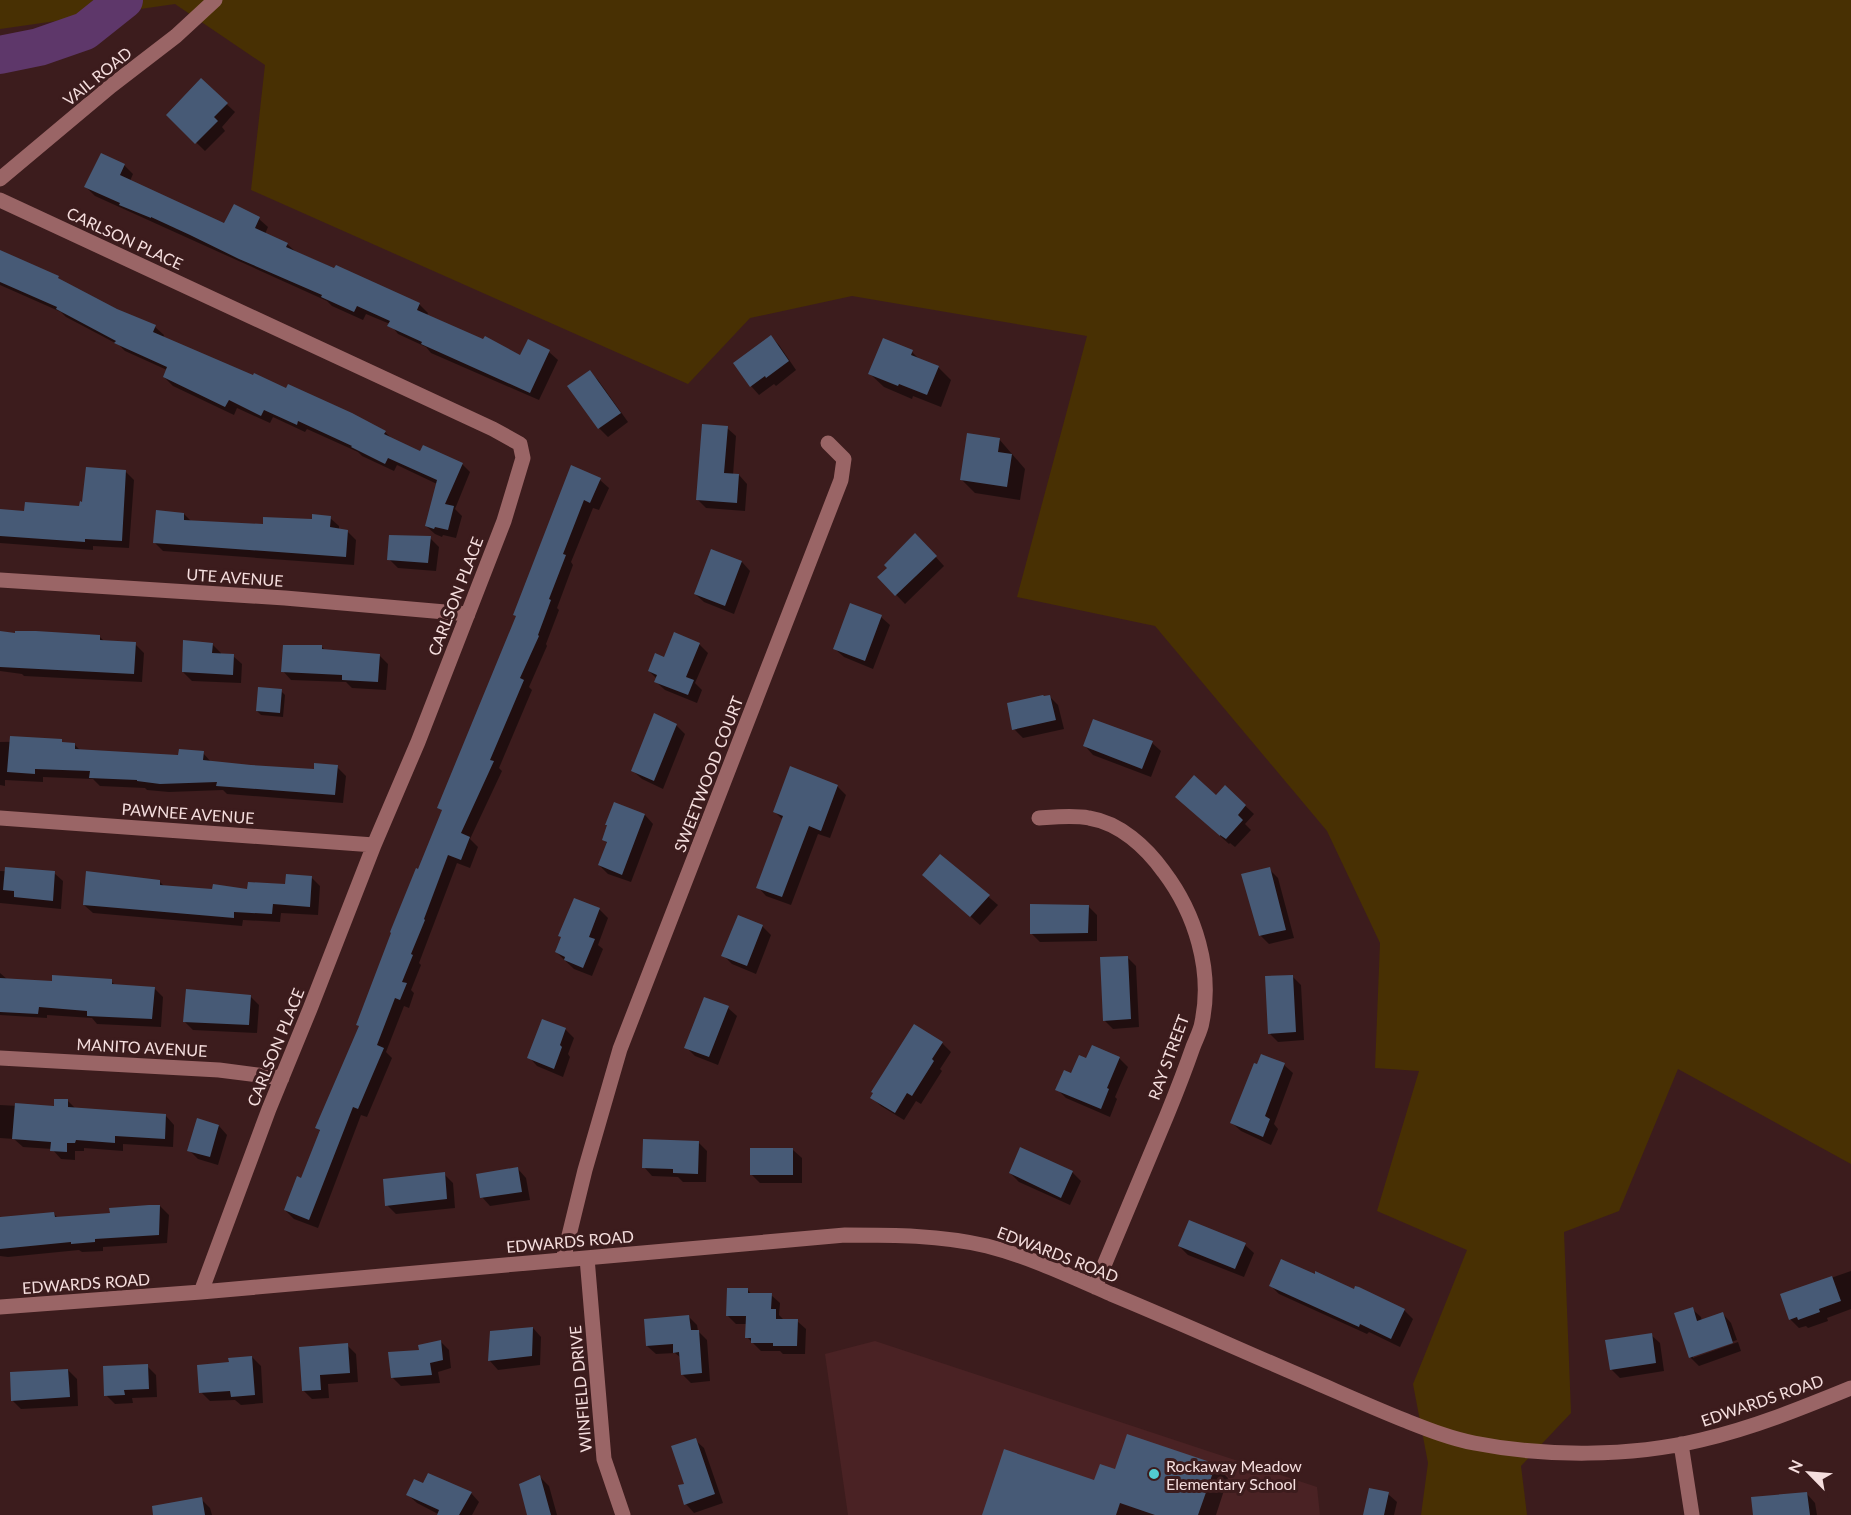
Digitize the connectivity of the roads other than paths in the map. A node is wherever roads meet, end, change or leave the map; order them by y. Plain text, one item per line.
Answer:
1 (215, 0) edge
2 (0, 179) edge
3 (0, 201) edge
4 (828, 443) dead end
5 (0, 580) edge
6 (468, 614) junction
7 (0, 818) edge
8 (1039, 818) dead end
9 (374, 845) junction
10 (0, 1058) edge
11 (282, 1078) junction
12 (587, 1258) junction
13 (563, 1260) junction
14 (1095, 1287) junction
15 (201, 1292) junction
16 (0, 1307) edge
17 (1851, 1388) edge
18 (1681, 1444) junction
19 (623, 1515) edge
20 (1692, 1515) edge

1 - 2 street, VAIL ROAD
3 - 6 street, CARLSON PLACE
4 - 13 street, SWEETWOOD COURT
5 - 6 street, UTE AVENUE
6 - 9 street, CARLSON PLACE
7 - 9 street, PAWNEE AVENUE
8 - 14 street, RAY STREET
9 - 11 street, CARLSON PLACE
10 - 11 street, MANITO AVENUE
11 - 15 street, CARLSON PLACE
12 - 13 street, EDWARDS ROAD
12 - 14 street, EDWARDS ROAD
12 - 19 street, WINFIELD DRIVE
13 - 15 street, EDWARDS ROAD
14 - 18 street, EDWARDS ROAD
15 - 16 street, EDWARDS ROAD
17 - 18 street, EDWARDS ROAD
18 - 20 street

